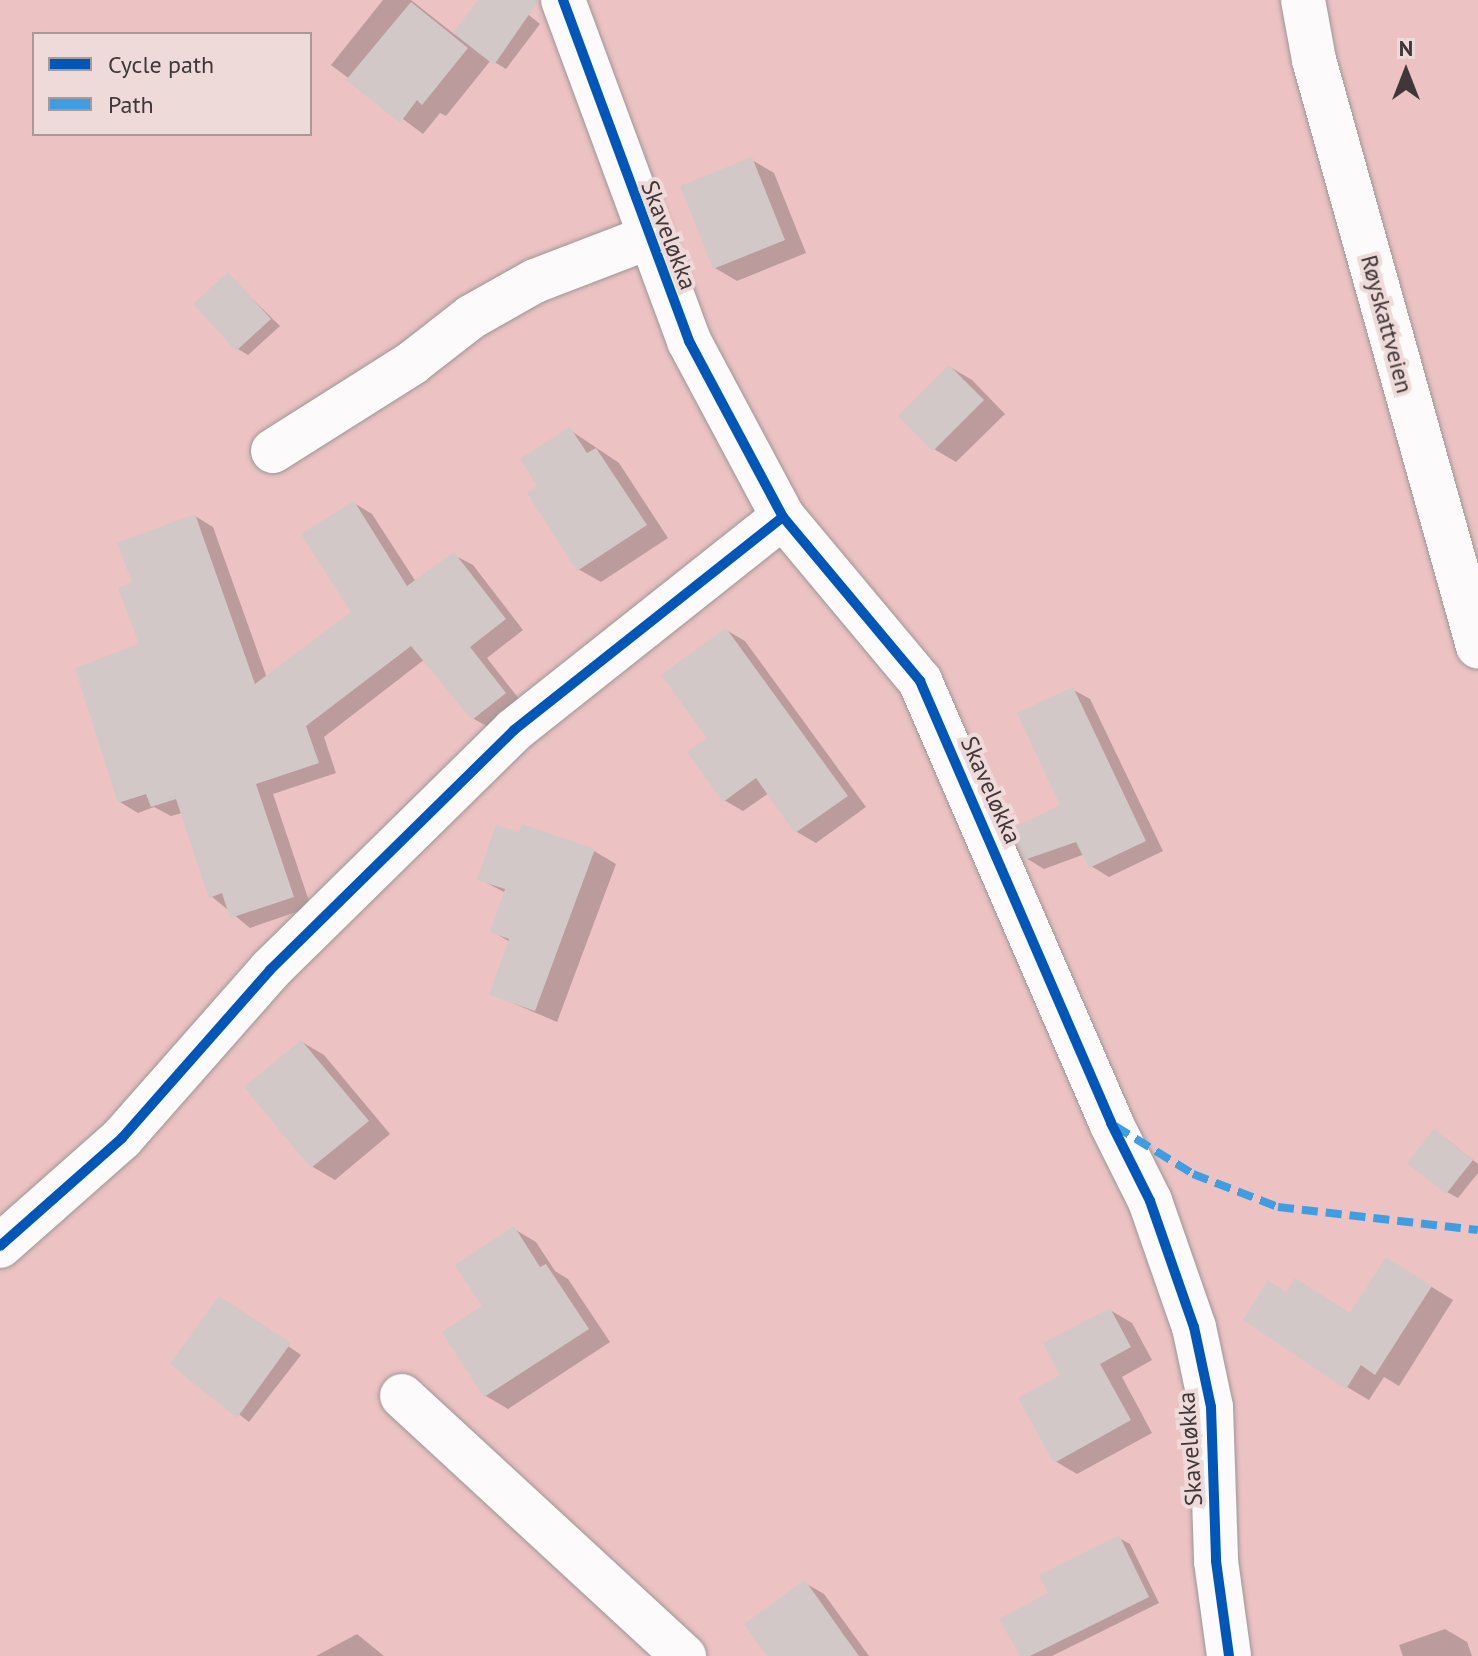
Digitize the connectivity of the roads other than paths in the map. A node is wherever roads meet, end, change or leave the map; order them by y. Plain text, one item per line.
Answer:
1 (563, 0) edge
2 (1303, 0) edge
3 (647, 238) junction
4 (273, 451) dead end
5 (783, 517) junction
6 (1478, 646) edge
7 (0, 1246) edge
8 (402, 1396) dead end
9 (684, 1656) edge
10 (1229, 1656) edge

1 - 3 street, Skaveløkka
2 - 6 street, Røyskattveien
3 - 4 street
3 - 5 street, Skaveløkka
5 - 7 street
5 - 10 street, Skaveløkka
8 - 9 street

